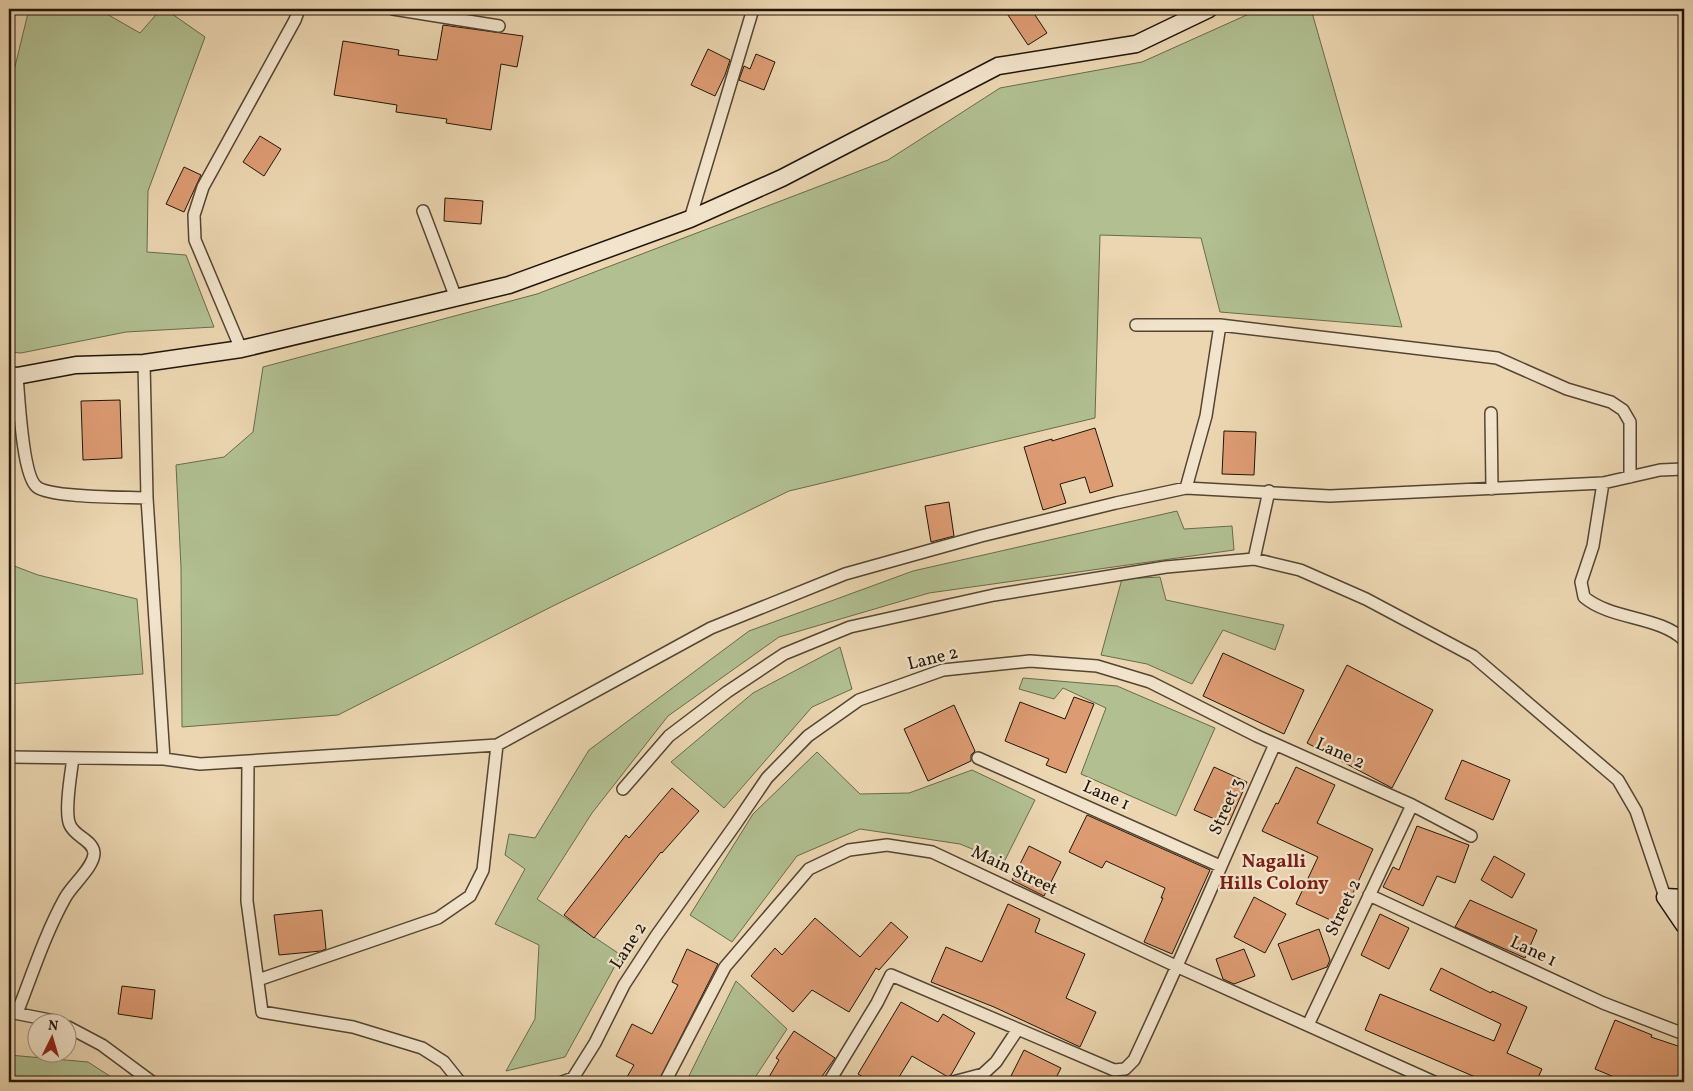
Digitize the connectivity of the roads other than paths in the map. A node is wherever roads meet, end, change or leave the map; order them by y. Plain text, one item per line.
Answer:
1 (299, 9) edge
2 (394, 9) edge
3 (753, 9) edge
4 (1209, 9) edge
5 (498, 26) dead end
6 (423, 211) dead end
7 (690, 219) junction
8 (456, 298) junction
9 (1136, 325) dead end
10 (1220, 325) junction
11 (241, 350) junction
12 (144, 362) junction
13 (13, 376) edge
14 (1492, 413) dead end
15 (1684, 469) edge
16 (1630, 477) junction
17 (1603, 484) junction
18 (1186, 488) junction
19 (1492, 489) junction
20 (1269, 491) junction
21 (147, 498) junction
22 (1254, 559) junction
23 (1684, 638) edge
24 (1275, 744) junction
25 (497, 745) junction
26 (9, 757) edge
27 (73, 758) junction
28 (978, 758) dead end
29 (164, 759) junction
30 (248, 762) junction
31 (623, 789) dead end
32 (1412, 805) junction
33 (1471, 836) dead end
34 (1220, 866) junction
35 (1369, 896) junction
36 (1665, 897) junction
37 (1684, 898) edge
38 (1684, 925) edge
39 (1178, 967) junction
40 (258, 980) junction
41 (13, 1013) edge
42 (28, 1017) edge
43 (1308, 1025) junction
44 (1018, 1029) junction
45 (78, 1033) edge
46 (1684, 1034) edge
47 (152, 1082) edge
48 (460, 1082) edge
49 (562, 1082) edge
50 (665, 1082) edge
51 (829, 1082) edge
52 (953, 1082) edge
53 (1434, 1082) edge

1 - 11 street
2 - 5 street
3 - 7 street
4 - 7 street
6 - 8 street
7 - 8 street
8 - 11 street
9 - 10 street
10 - 16 street
10 - 18 street
11 - 12 street
12 - 13 street
12 - 21 street
13 - 21 street
14 - 19 street
15 - 16 street
16 - 17 street
17 - 19 street
17 - 23 street
18 - 20 street
18 - 25 street
19 - 20 street
20 - 22 street
21 - 29 street
22 - 31 street
22 - 36 street
24 - 32 street, Lane 2
24 - 34 street, Street 3
24 - 49 street, Lane 2
25 - 30 street
25 - 40 street
26 - 27 street
27 - 29 street
27 - 41 street
28 - 34 street, Lane 1
29 - 30 street
30 - 40 street
32 - 33 street, Lane 2
32 - 35 street, Street 2
34 - 39 street, Street 3
35 - 43 street, Street 2
35 - 46 street, Lane 1
36 - 37 street
36 - 38 street
39 - 43 street, Main Street
39 - 44 street, Street 3
39 - 50 street, Main Street
40 - 48 street
41 - 42 street
43 - 53 street, Main Street
44 - 51 street
44 - 52 street
45 - 47 street

